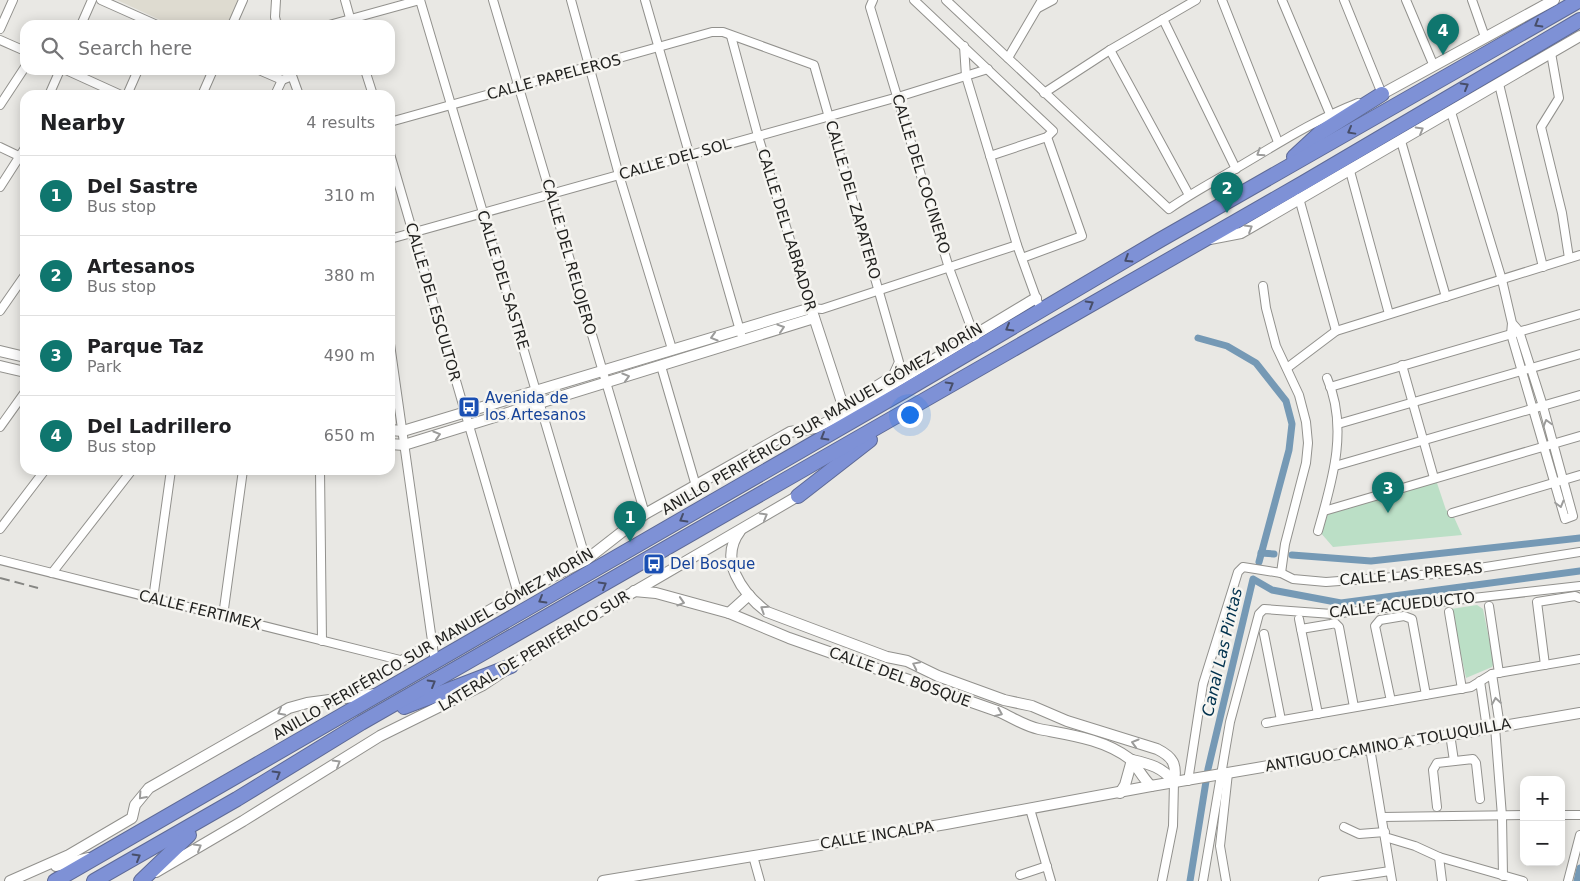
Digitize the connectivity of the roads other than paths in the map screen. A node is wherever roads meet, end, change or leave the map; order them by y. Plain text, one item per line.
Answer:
1 (13, 0) edge
2 (92, 0) edge
3 (101, 0) edge
4 (243, 0) edge
5 (276, 0) edge
6 (345, 0) edge
7 (420, 0) edge
8 (493, 0) edge
9 (570, 0) edge
10 (645, 0) edge
11 (873, 0) edge
12 (914, 0) edge
13 (946, 0) edge
14 (1042, 0) edge
15 (1053, 0) edge
16 (1196, 0) edge
17 (1222, 0) edge
18 (1282, 0) edge
19 (1344, 0) edge
20 (1406, 0) edge
21 (1472, 0) edge
22 (1554, 0) edge
23 (1580, 0) edge
24 (1536, 5) edge
25 (1036, 9) junction
26 (1163, 18) junction
27 (83, 20) edge
28 (146, 20) edge
29 (234, 20) edge
30 (276, 20) edge
31 (351, 20) edge
32 (358, 20) edge
33 (1580, 20) edge
34 (0, 29) edge
35 (718, 31) joint
36 (731, 36) junction
37 (1580, 36) edge
38 (1485, 37) junction
39 (0, 40) edge
40 (964, 46) junction
41 (659, 48) junction
42 (20, 49) edge
43 (1110, 50) junction
44 (1551, 54) junction
45 (1008, 58) junction
46 (1433, 64) junction
47 (589, 67) junction
48 (988, 69) junction
49 (20, 75) edge
50 (58, 75) edge
51 (77, 75) edge
52 (136, 75) edge
53 (211, 75) edge
54 (270, 75) edge
55 (288, 75) edge
56 (292, 75) edge
57 (367, 75) edge
58 (966, 76) junction
59 (282, 80) junction
60 (1499, 84) junction
61 (519, 87) junction
62 (51, 90) edge
63 (110, 90) edge
64 (129, 90) edge
65 (204, 90) edge
66 (277, 90) edge
67 (297, 90) edge
68 (372, 90) edge
69 (1044, 93) junction
70 (1382, 94) junction
71 (898, 97) junction
72 (0, 105) edge
73 (451, 105) junction
74 (1451, 112) junction
75 (1330, 114) junction
76 (828, 116) junction
77 (395, 121) edge
78 (1050, 134) junction
79 (758, 136) junction
80 (1400, 141) junction
81 (1278, 142) junction
82 (0, 148) edge
83 (690, 155) junction
84 (20, 156) edge
85 (990, 156) junction
86 (20, 161) edge
87 (1236, 169) junction
88 (395, 171) edge
89 (1350, 171) junction
90 (1277, 172) junction
91 (619, 175) junction
92 (0, 187) edge
93 (550, 194) junction
94 (1189, 195) junction
95 (1299, 198) junction
96 (483, 213) junction
97 (413, 232) junction
98 (395, 237) edge
99 (1202, 241) junction
100 (1017, 245) junction
101 (1580, 255) edge
102 (1022, 258) junction
103 (1569, 258) junction
104 (1543, 267) junction
105 (949, 268) junction
106 (1502, 280) junction
107 (20, 282) edge
108 (1263, 286) dead end
109 (879, 291) junction
110 (1446, 297) junction
111 (1038, 304) junction
112 (0, 311) edge
113 (812, 313) junction
114 (1389, 314) junction
115 (1580, 314) edge
116 (740, 329) junction
117 (1336, 330) junction
118 (1515, 332) junction
119 (743, 341) junction
120 (975, 341) junction
121 (672, 349) junction
122 (0, 351) edge
123 (1580, 354) edge
124 (20, 356) edge
125 (1402, 365) junction
126 (0, 366) edge
127 (660, 366) junction
128 (1287, 368) junction
129 (1531, 368) junction
130 (603, 370) junction
131 (20, 371) edge
132 (1522, 372) junction
133 (1327, 378) dead end
134 (395, 380) edge
135 (606, 383) junction
136 (1330, 387) junction
137 (535, 391) junction
138 (1580, 395) edge
139 (20, 399) edge
140 (539, 403) junction
141 (1413, 403) junction
142 (1543, 406) junction
143 (1533, 408) junction
144 (907, 410) junction
145 (465, 412) junction
146 (845, 414) junction
147 (1338, 424) junction
148 (469, 425) junction
149 (0, 427) edge
150 (395, 430) edge
151 (402, 431) junction
152 (1580, 436) edge
153 (1424, 440) junction
154 (395, 444) edge
155 (1553, 444) junction
156 (404, 445) junction
157 (1544, 446) junction
158 (1336, 466) junction
159 (41, 475) edge
160 (128, 475) edge
161 (170, 475) edge
162 (241, 475) edge
163 (320, 475) edge
164 (1580, 475) edge
165 (1434, 478) junction
166 (1564, 480) junction
167 (1555, 483) junction
168 (696, 486) junction
169 (798, 496) joint
170 (1324, 511) junction
171 (1452, 513) dead end
172 (645, 514) junction
173 (1577, 515) edge
174 (0, 529) edge
175 (742, 529) junction
176 (1318, 531) dead end
177 (1580, 552) edge
178 (0, 560) edge
179 (586, 560) junction
180 (52, 573) junction
181 (1281, 573) junction
182 (1580, 586) edge
183 (634, 591) junction
184 (518, 594) junction
185 (749, 595) junction
186 (1580, 598) edge
187 (153, 599) junction
188 (1489, 606) dead end
189 (1449, 612) dead end
190 (729, 613) junction
191 (223, 616) junction
192 (1299, 619) dead end
193 (1301, 629) junction
194 (1264, 634) dead end
195 (322, 641) junction
196 (432, 642) junction
197 (1580, 659) edge
198 (400, 660) junction
199 (435, 662) junction
200 (1545, 665) junction
201 (511, 666) junction
202 (1495, 674) junction
203 (1480, 681) junction
204 (1462, 689) junction
205 (380, 694) junction
206 (1426, 695) junction
207 (334, 700) junction
208 (1391, 701) junction
209 (1354, 707) junction
210 (1580, 713) edge
211 (1318, 714) junction
212 (1281, 720) junction
213 (361, 723) junction
214 (1266, 723) dead end
215 (1495, 727) junction
216 (1450, 734) junction
217 (1370, 748) junction
218 (1157, 749) junction
219 (1132, 760) junction
220 (1454, 760) junction
221 (1220, 775) junction
222 (1192, 780) junction
223 (1174, 782) junction
224 (1151, 786) junction
225 (1120, 792) junction
226 (237, 798) junction
227 (1480, 799) dead end
228 (1438, 807) dead end
229 (1030, 809) junction
230 (1520, 815) edge
231 (1565, 815) edge
232 (1580, 815) edge
233 (1502, 816) junction
234 (1382, 817) junction
235 (1344, 827) dead end
236 (1385, 835) junction
237 (1580, 835) edge
238 (101, 854) junction
239 (753, 856) junction
240 (1439, 857) junction
241 (1047, 866) junction
242 (1390, 871) junction
243 (34, 872) junction
244 (1020, 875) dead end
245 (1504, 876) junction
246 (10, 881) edge
247 (55, 881) edge
248 (94, 881) edge
249 (140, 881) edge
250 (603, 881) edge
251 (760, 881) edge
252 (1051, 881) edge
253 (1162, 881) edge
254 (1203, 881) edge
255 (1226, 881) edge
256 (1323, 881) edge
257 (1392, 881) edge
258 (1442, 881) edge
259 (1523, 881) edge
260 (1568, 881) edge

1 - 34 street
2 - 27 street
3 - 28 street
4 - 29 street
5 - 30 street
6 - 31 street
7 - 32 street
7 - 73 street, CALLE DEL SASTRE
8 - 61 street, CALLE DEL RELOJERO
9 - 47 street
10 - 41 street
11 - 71 street, CALLE DEL COCINERO
12 - 40 street
13 - 45 street
14 - 25 street
15 - 25 street
16 - 26 street
17 - 81 street
18 - 75 street
19 - 70 street
20 - 46 street
21 - 38 street
22 - 24 street
23 -> 90 highway, ANILLO PERIFÉRICO SUR MANUEL GÓMEZ MORÍN
24 - 38 street
25 - 45 street
26 - 43 street
26 - 87 street
99 -> 33 highway
35 - 36 street, CALLE DEL ZAPATERO
35 - 41 street, CALLE PAPELEROS
36 - 76 street, CALLE DEL ZAPATERO
36 - 79 street, CALLE DEL LABRADOR
37 - 44 street
38 - 46 street
39 - 42 street
40 - 48 street
40 - 58 street
41 - 47 street, CALLE PAPELEROS
41 - 83 street
43 - 69 street
43 - 94 street
44 - 60 street
44 - 103 street
45 - 69 street
46 - 70 street
47 - 61 street, CALLE PAPELEROS
47 - 91 street
48 - 58 street, CALLE DEL SOL
48 - 78 street
49 - 72 street
50 - 62 street
51 - 63 street
52 - 64 street
53 - 65 street
54 - 59 street
55 - 59 street
56 - 67 street
57 - 68 street
58 - 71 street, CALLE DEL SOL
58 - 85 street
59 - 66 street
60 - 74 street
60 - 104 street
61 - 73 street, CALLE PAPELEROS
61 - 93 street, CALLE DEL RELOJERO
69 - 94 street
70 - 75 street
70 - 90 highway
71 - 76 street, CALLE DEL SOL
71 - 105 street, CALLE DEL COCINERO
73 - 77 street, CALLE PAPELEROS
73 - 96 street, CALLE DEL SASTRE
80 -> 74 street
74 - 106 street
75 - 81 street
76 - 79 street, CALLE DEL SOL
76 - 109 street, CALLE DEL ZAPATERO
78 - 85 street
78 - 102 street
79 - 83 street, CALLE DEL SOL
79 - 113 street, CALLE DEL LABRADOR
80 - 89 street
80 - 110 street
81 -> 87 street
82 - 84 street
83 - 91 street, CALLE DEL SOL
83 - 116 street
85 - 100 street
86 - 92 street
87 - 94 street
88 - 97 street, CALLE DEL ESCULTOR
89 - 95 street
89 - 114 street
90 -> 111 highway, ANILLO PERIFÉRICO SUR MANUEL GÓMEZ MORÍN
91 - 93 street, CALLE DEL SOL
91 - 121 street
93 - 96 street, CALLE DEL SOL
93 - 130 street, CALLE DEL RELOJERO
99 -> 95 street
95 - 117 street
96 - 97 street, CALLE DEL SOL
96 - 137 street, CALLE DEL SASTRE
97 - 98 street, CALLE DEL SOL
97 - 145 street, CALLE DEL ESCULTOR
144 -> 99 highway
100 - 102 street
100 - 105 street
101 - 103 street
102 - 111 street
103 - 104 street
104 - 106 street
105 - 109 street
105 - 120 street, CALLE DEL COCINERO
106 - 110 street
106 - 118 street
107 - 112 street
108 - 128 street
109 - 113 street
109 - 146 street, CALLE DEL ZAPATERO
110 - 114 street
111 -> 120 highway, ANILLO PERIFÉRICO SUR MANUEL GÓMEZ MORÍN
113 - 116 street
119 -> 113 street
113 - 146 street, CALLE DEL LABRADOR
114 - 117 street
115 - 118 street
116 - 119 street
116 -> 121 street
117 - 128 street
118 - 125 street
118 - 129 street
118 - 132 street
119 - 127 street
120 - 146 highway, ANILLO PERIFÉRICO SUR MANUEL GÓMEZ MORÍN
121 - 130 street
122 - 124 street
123 - 129 street
125 - 136 street
125 - 141 street
126 - 131 street
135 -> 127 street
127 - 168 street
128 - 181 street
129 - 132 street
129 - 142 street
130 - 135 street, CALLE DEL RELOJERO
130 - 137 street
132 - 141 street
132 - 143 street
133 - 136 street
134 - 151 street
135 - 140 street
135 - 172 street, CALLE DEL RELOJERO
136 - 147 street
137 - 140 street, CALLE DEL SASTRE
137 - 145 street
138 - 142 street
139 - 149 street
140 - 148 street
140 - 179 street, CALLE DEL SASTRE
141 - 147 street
141 - 153 street
142 - 143 street
155 -> 142 street
143 - 153 street
143 - 157 street
144 - 169 highway
213 -> 144 highway
145 - 148 street, CALLE DEL ESCULTOR
145 - 151 street
146 - 168 street
146 -> 199 highway, ANILLO PERIFÉRICO SUR MANUEL GÓMEZ MORÍN
147 - 158 street
156 -> 148 street
148 - 184 street, CALLE DEL ESCULTOR
150 - 151 street
151 - 156 street
152 - 155 street
153 - 158 street
153 - 165 street
154 - 156 street
155 - 157 street
155 - 166 street
156 - 196 street
157 - 165 street
157 - 167 street
158 - 170 street
159 - 174 street
160 - 180 street
161 - 187 street
162 - 191 street
163 - 195 street
164 - 166 street
165 - 170 street
166 - 167 street
166 - 173 street
167 - 171 street
167 -> 173 street
168 - 172 street
175 -> 169 street, LATERAL DE PERIFÉRICO SUR
170 - 176 street
172 - 179 street
175 - 183 street, LATERAL DE PERIFÉRICO SUR
175 - 185 street, CALLE DEL BOSQUE
177 - 181 street, CALLE LAS PRESAS
178 - 180 street, CALLE FERTIMEX
179 - 184 street
180 - 187 street, CALLE FERTIMEX
181 - 222 street, CALLE LAS PRESAS
182 - 221 street, CALLE ACUEDUCTO
183 -> 190 street, CALLE DEL BOSQUE
183 - 201 street, LATERAL DE PERIFÉRICO SUR
184 - 196 street
185 - 190 street
218 -> 185 street, CALLE DEL BOSQUE
186 - 200 street
187 - 191 street, CALLE FERTIMEX
188 - 202 street
189 - 204 street
190 -> 219 street, CALLE DEL BOSQUE
191 - 195 street, CALLE FERTIMEX
192 - 193 street
193 - 209 street
193 - 211 street
194 - 212 street
195 - 198 street, CALLE FERTIMEX
196 - 198 street
196 - 199 street
197 - 200 street
198 - 207 street
199 - 205 highway, ANILLO PERIFÉRICO SUR MANUEL GÓMEZ MORÍN
200 - 202 street
201 - 213 highway
249 -> 201 street, LATERAL DE PERIFÉRICO SUR
202 - 203 street
215 -> 202 street
203 - 204 street
203 - 215 street
204 - 206 street
205 - 207 street
205 - 238 highway, ANILLO PERIFÉRICO SUR MANUEL GÓMEZ MORÍN
206 - 208 street
206 - 208 street
207 -> 243 street
208 - 209 street
209 - 211 street
210 - 215 street, ANTIGUO CAMINO A TOLUQUILLA
211 - 212 street
212 - 214 street
226 -> 213 highway
215 - 216 street, ANTIGUO CAMINO A TOLUQUILLA
215 - 233 street
216 - 217 street, ANTIGUO CAMINO A TOLUQUILLA
216 - 220 street
217 - 221 street, ANTIGUO CAMINO A TOLUQUILLA
217 - 234 street
218 - 219 street
218 - 223 street, CALLE DEL BOSQUE
219 - 223 street, CALLE DEL BOSQUE
219 - 224 street
219 - 225 street
220 - 227 street
220 - 228 street
221 - 222 street, ANTIGUO CAMINO A TOLUQUILLA
221 - 254 street, CALLE ACUEDUCTO
221 - 255 street
222 - 223 street
223 - 224 street, CALLE INCALPA
223 - 253 street
224 - 225 street, CALLE INCALPA
225 - 229 street, CALLE INCALPA
248 -> 226 highway
226 - 249 highway
229 - 239 street, CALLE INCALPA
229 - 241 street
230 - 233 street
231 - 232 street
233 - 234 street
233 - 245 street
234 - 236 street
235 - 236 street
236 - 240 street
236 - 242 street
237 - 260 street
238 - 243 street
238 - 247 highway, ANILLO PERIFÉRICO SUR MANUEL GÓMEZ MORÍN
239 - 250 street, CALLE INCALPA
239 - 251 street
240 - 245 street
240 - 258 street
241 - 244 street
241 - 252 street
242 - 256 street
242 - 257 street
243 - 246 street
245 - 259 street

